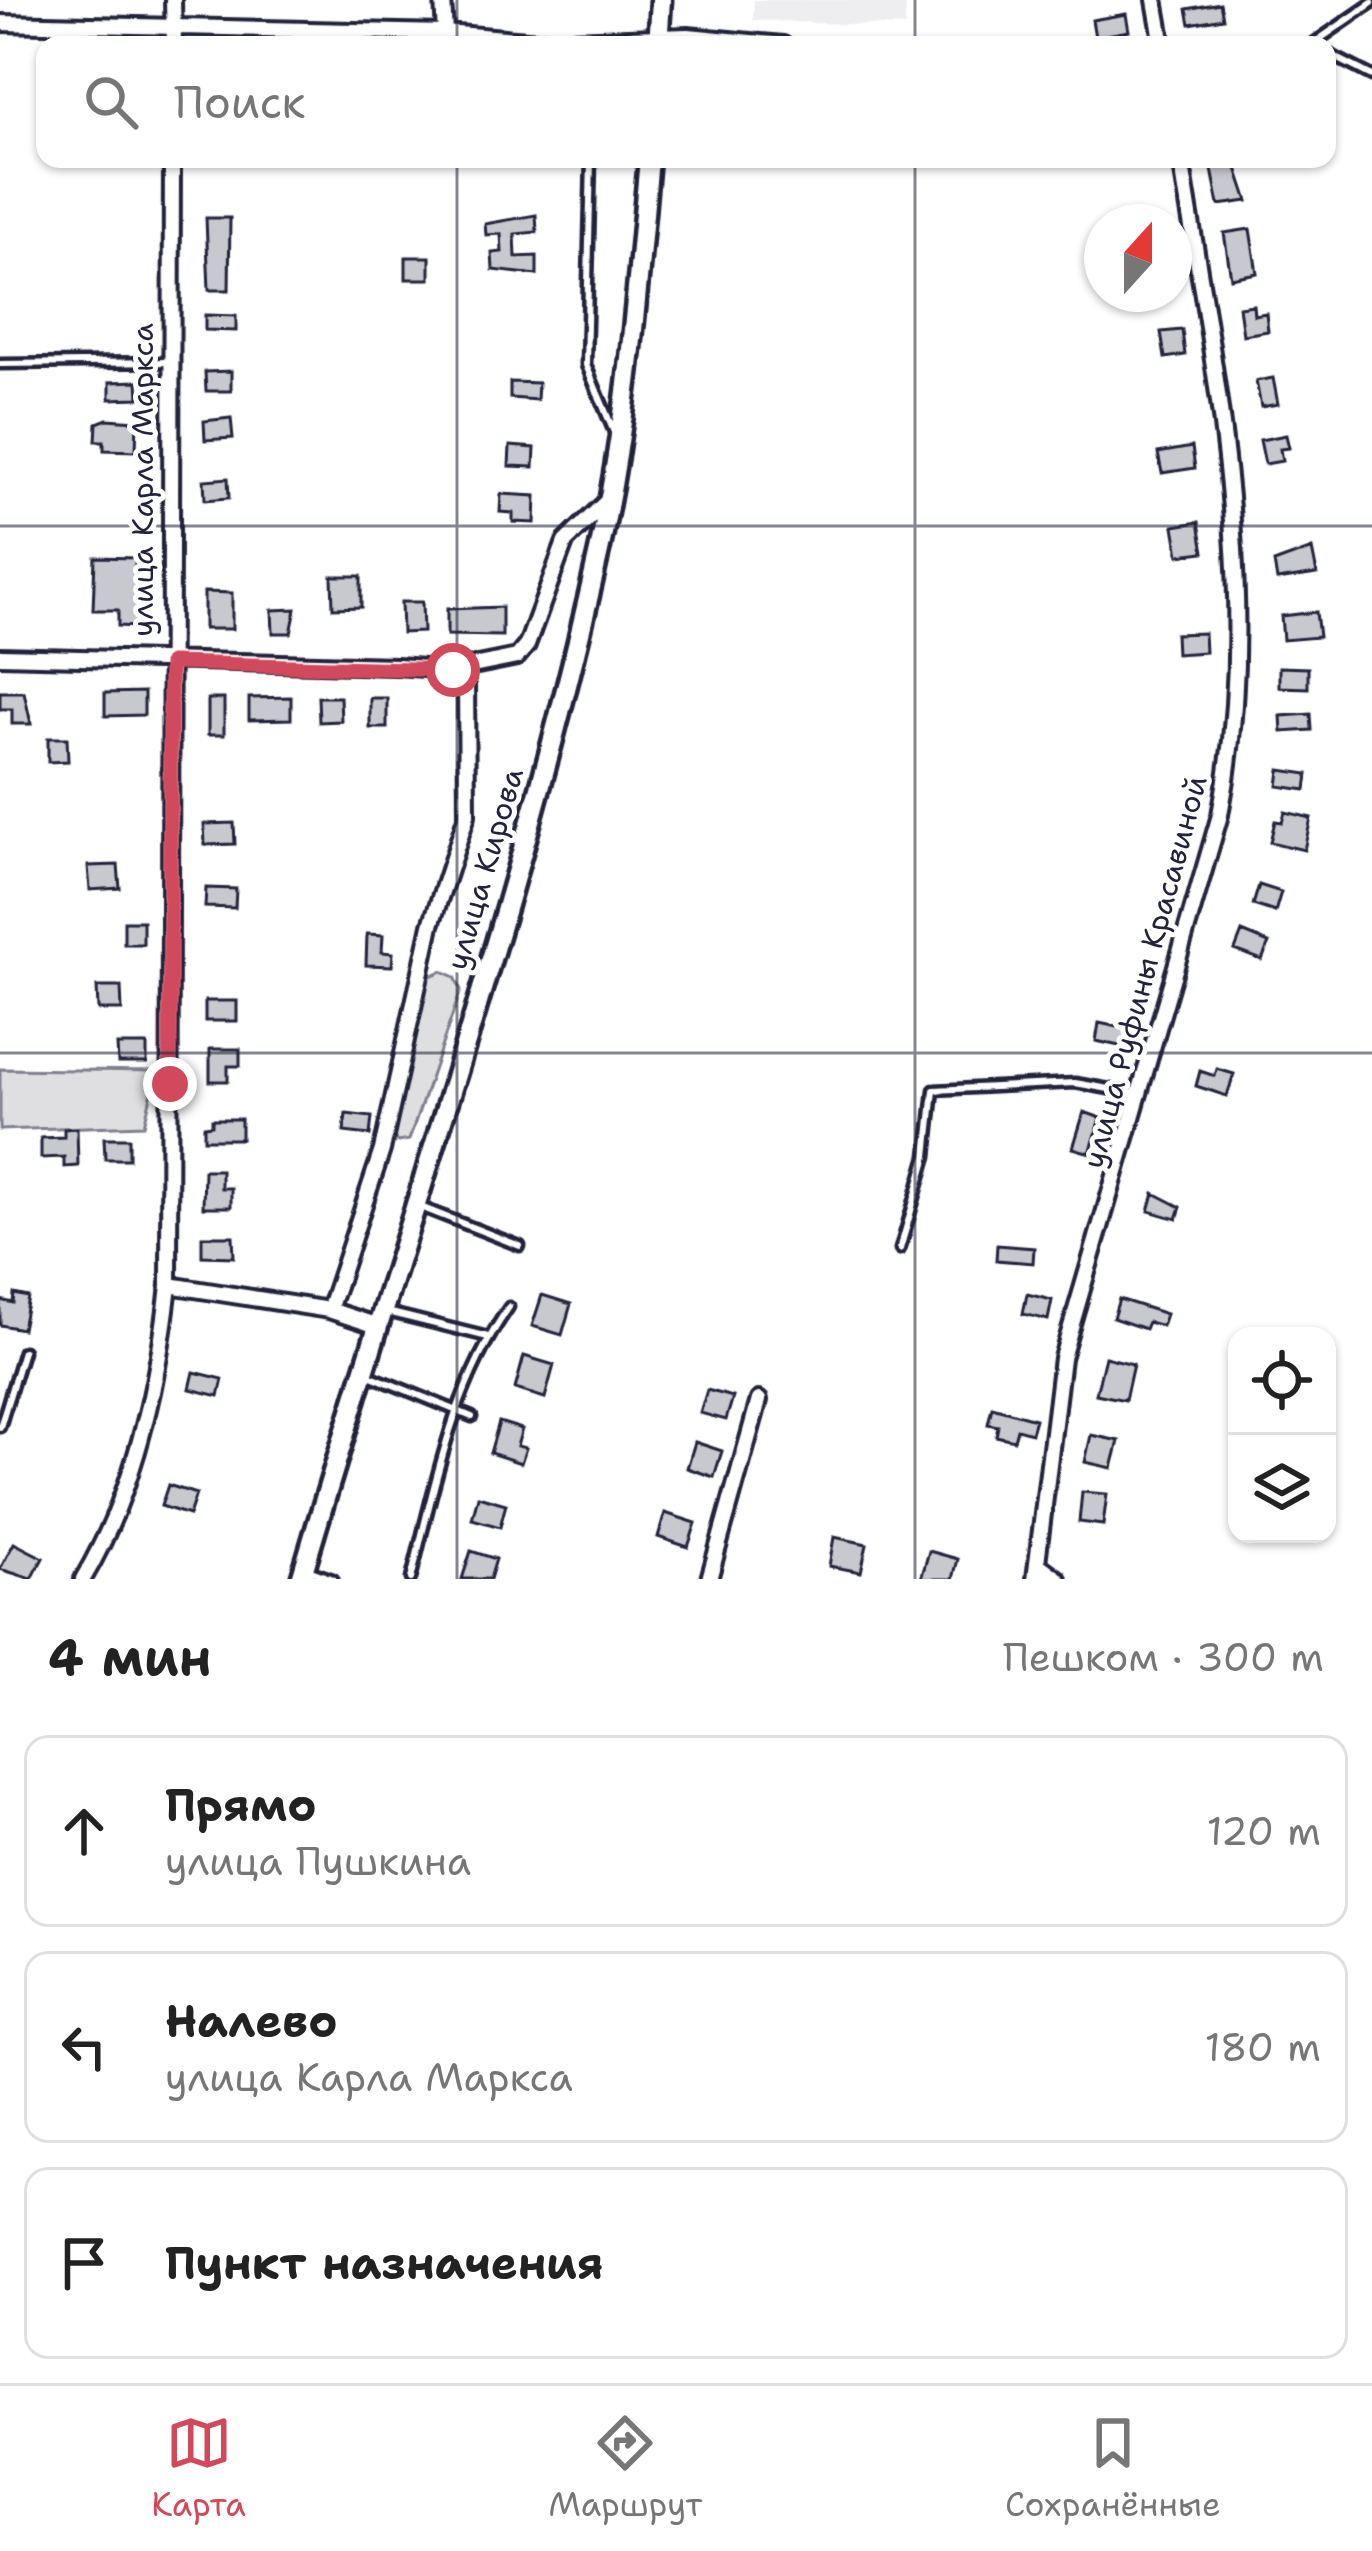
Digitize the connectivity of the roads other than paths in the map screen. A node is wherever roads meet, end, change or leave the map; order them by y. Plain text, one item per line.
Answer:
1 (173, 0) edge
2 (443, 0) edge
3 (662, 0) edge
4 (1155, 0) edge
5 (1372, 3) edge
6 (0, 22) edge
7 (445, 33) junction
8 (162, 36) edge
9 (174, 36) edge
10 (242, 36) edge
11 (490, 36) edge
12 (659, 36) edge
13 (1161, 36) edge
14 (1324, 36) edge
15 (1336, 58) edge
16 (1372, 76) edge
17 (172, 168) edge
18 (591, 168) edge
19 (648, 168) edge
20 (1182, 168) edge
21 (170, 362) junction
22 (0, 364) edge
23 (619, 443) junction
24 (608, 500) junction
25 (0, 656) edge
26 (170, 663) junction
27 (453, 670) junction
28 (1141, 1094) junction
29 (416, 1205) junction
30 (520, 1246) dead end
31 (899, 1249) dead end
32 (170, 1286) junction
33 (509, 1307) dead end
34 (328, 1310) junction
35 (381, 1318) junction
36 (488, 1337) junction
37 (22, 1352) dead end
38 (364, 1373) junction
39 (759, 1400) dead end
40 (454, 1409) junction
41 (472, 1417) dead end
42 (0, 1427) edge
43 (1037, 1572) edge
44 (302, 1574) edge
45 (82, 1579) edge
46 (333, 1579) edge
47 (410, 1579) edge
48 (709, 1579) edge
49 (1058, 1579) edge

1 - 9 street
2 - 7 street
3 - 12 main road
4 - 13 street
5 - 14 lane
6 - 8 street
7 - 10 street
7 - 11 street
15 - 16 lane
17 - 21 street, улица Карла Маркса
18 - 23 lane
19 - 23 main road, улица Кирова
20 - 28 street, улица Руфины Красавиной
21 - 22 lane
21 - 26 street, улица Карла Маркса
23 - 24 main road, улица Кирова
24 - 27 street
24 - 29 main road, улица Кирова
25 - 26 street
26 - 27 street
26 - 32 street, улица Карла Маркса
27 - 34 street
28 - 31 lane
28 - 43 street, улица Руфины Красавиной
29 - 30 lane
29 - 35 main road, улица Кирова
32 - 34 street
32 - 45 street, улица Карла Маркса
33 - 36 lane
34 - 35 street
35 - 36 lane
35 - 38 main road, улица Кирова
36 - 40 lane
37 - 42 lane
38 - 40 lane
38 - 44 main road, улица Кирова
39 - 48 street
40 - 41 lane
40 - 47 lane
43 - 49 street
44 - 46 lane

